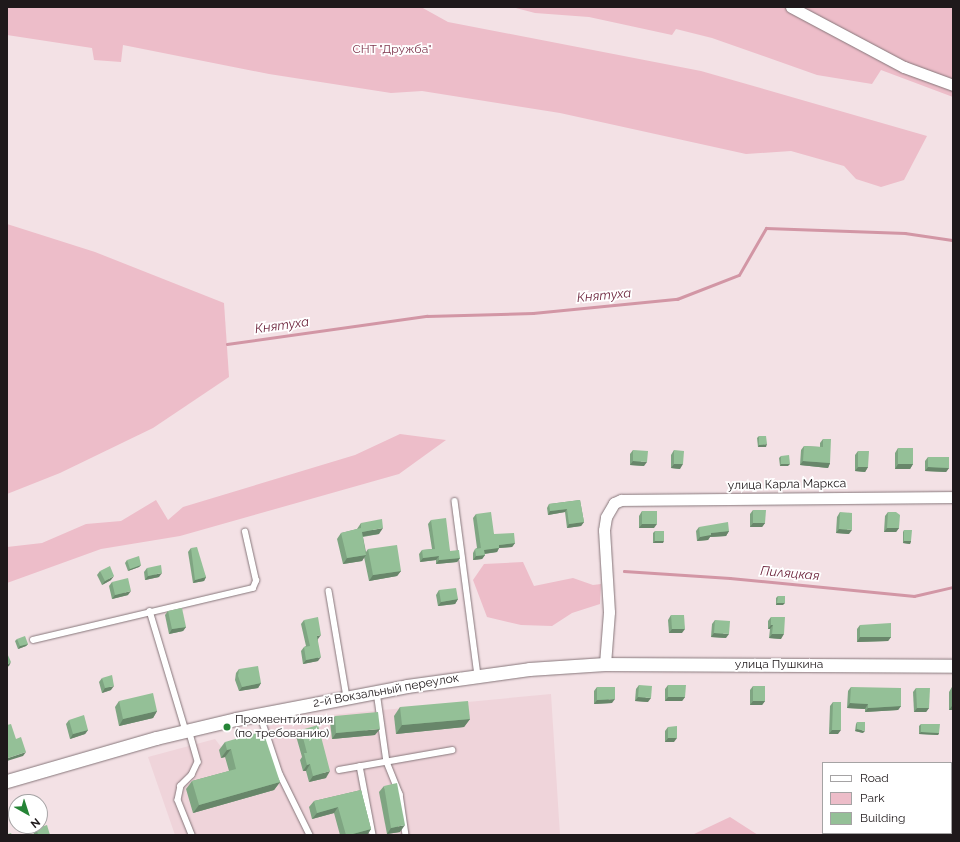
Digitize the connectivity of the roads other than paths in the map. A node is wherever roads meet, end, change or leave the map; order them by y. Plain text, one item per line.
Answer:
1 (791, 7) edge
2 (953, 85) edge
3 (953, 497) edge
4 (455, 500) dead end
5 (245, 532) dead end
6 (329, 591) dead end
7 (150, 611) junction
8 (33, 640) dead end
9 (606, 664) junction
10 (953, 666) edge
11 (478, 676) junction
12 (377, 691) junction
13 (347, 697) junction
14 (260, 714) junction
15 (188, 731) junction
16 (452, 750) dead end
17 (387, 762) junction
18 (360, 766) junction
19 (339, 770) dead end
20 (7, 781) edge
21 (192, 835) edge
22 (310, 835) edge
23 (374, 835) edge
24 (406, 835) edge

1 - 2 street
3 - 9 street, улица Карла Маркса
4 - 11 lane
5 - 7 lane
6 - 13 lane
7 - 8 lane
7 - 15 lane
9 - 10 street, улица Пушкина
9 - 11 street, 2-й Вокзальный переулок
11 - 12 street, 2-й Вокзальный переулок
12 - 13 street, 2-й Вокзальный переулок
12 - 17 lane
13 - 14 street, 2-й Вокзальный переулок
14 - 15 street, 2-й Вокзальный переулок
14 - 22 lane
15 - 20 street, 2-й Вокзальный переулок
15 - 21 lane
16 - 17 lane
17 - 18 lane
17 - 24 lane
18 - 19 lane
18 - 23 lane

